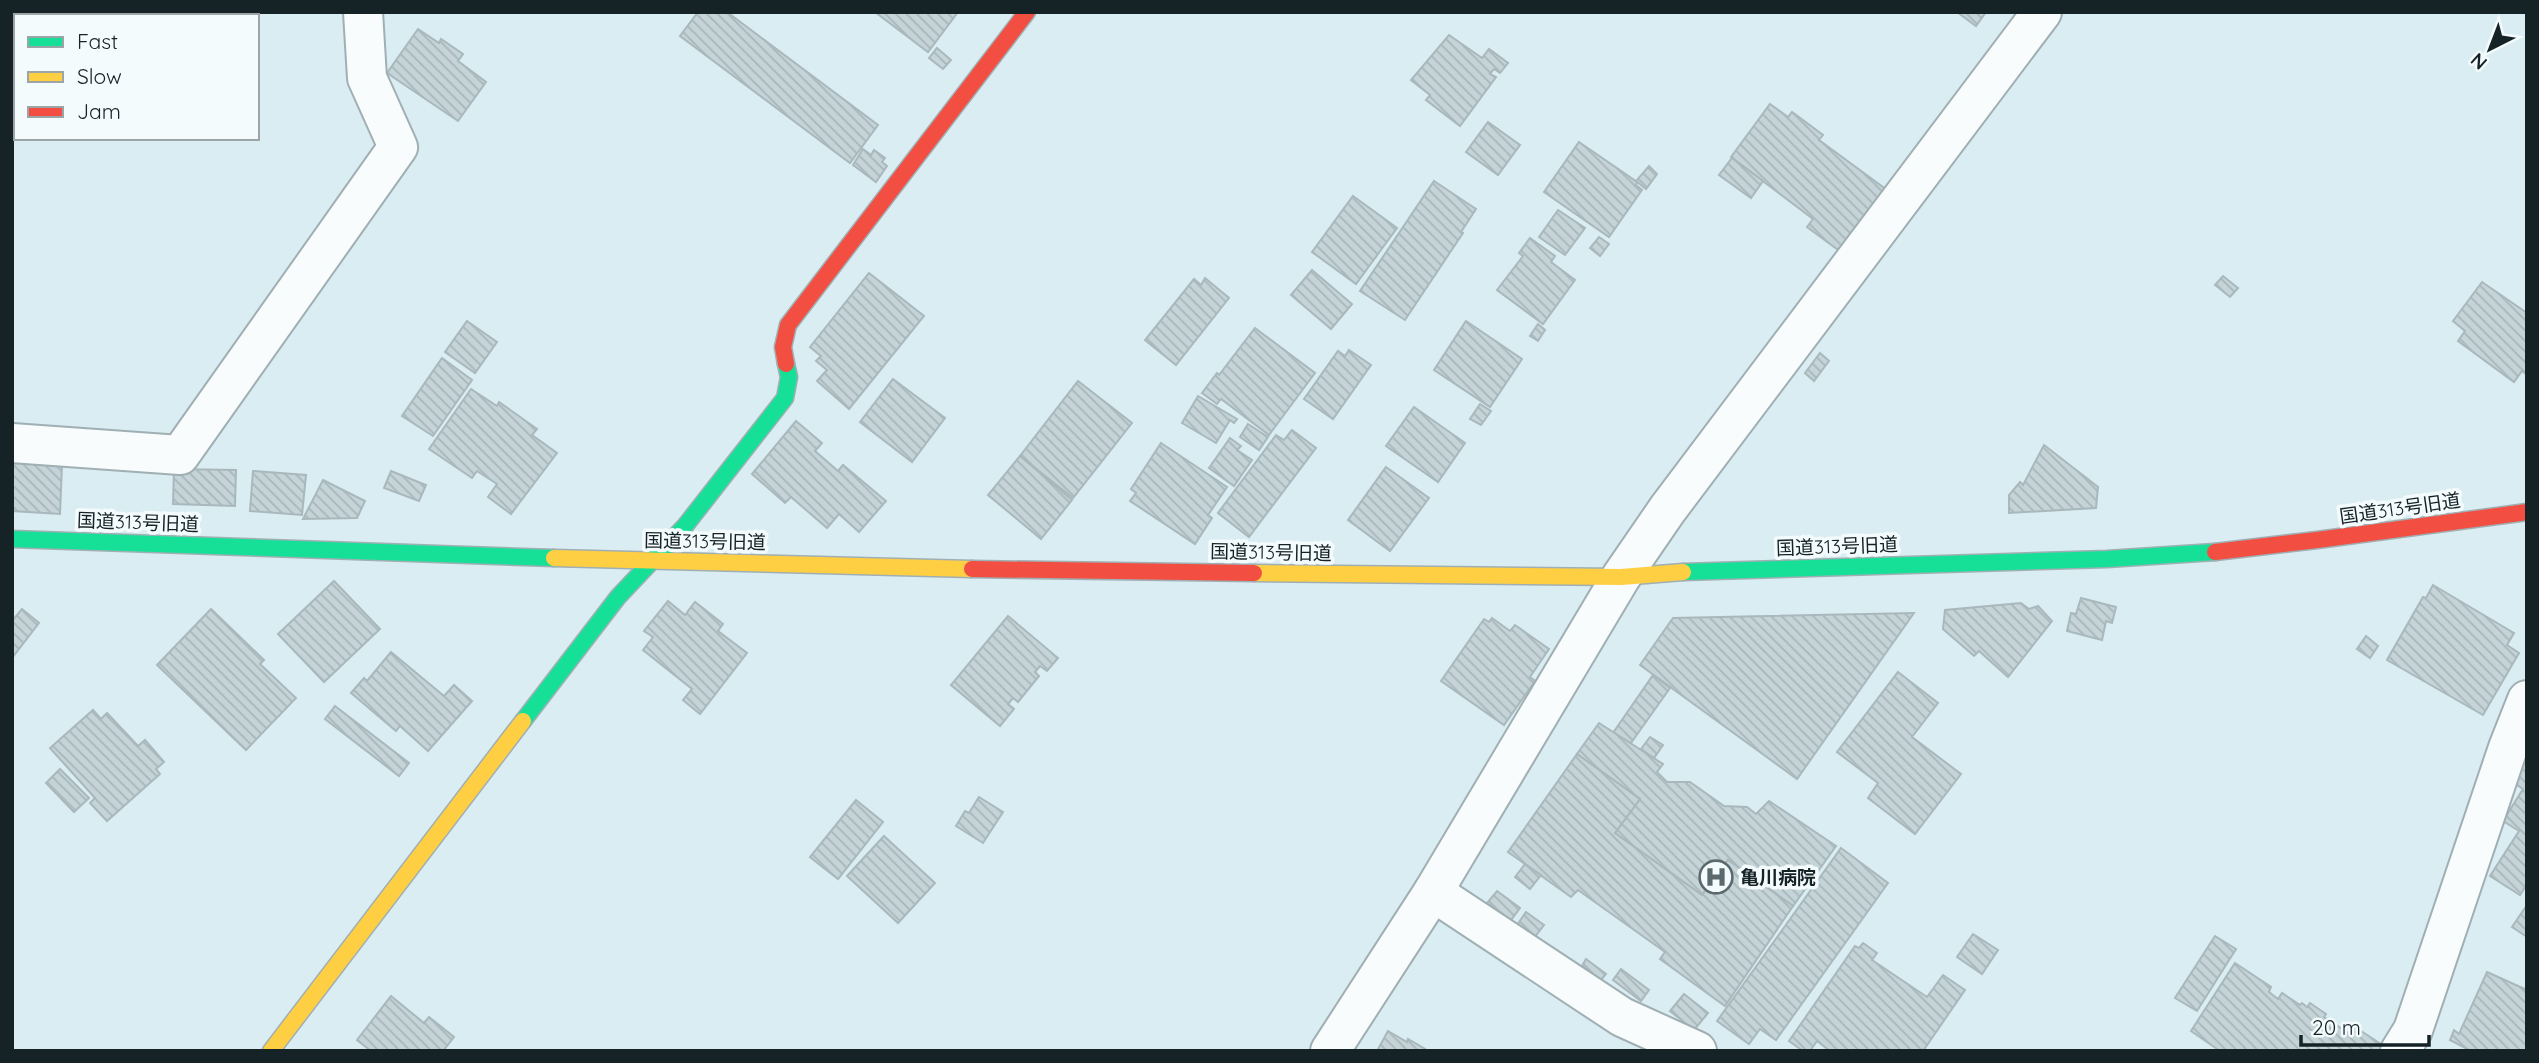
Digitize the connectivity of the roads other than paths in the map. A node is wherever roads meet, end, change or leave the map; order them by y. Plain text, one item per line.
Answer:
1 (363, 12) edge
2 (1027, 12) edge
3 (2042, 12) edge
4 (12, 443) edge
5 (2527, 512) edge
6 (12, 539) edge
7 (655, 561) junction
8 (1621, 577) junction
9 (2527, 700) edge
10 (1433, 892) junction
11 (271, 1051) edge
12 (1330, 1051) edge
13 (1697, 1051) edge
14 (2400, 1051) edge

1 - 4 street
2 - 7 street
3 - 8 street
5 - 8 street, 国道313号旧道
6 - 7 street, 国道313号旧道
7 - 8 street, 国道313号旧道
7 - 11 street
8 - 10 street
9 - 14 street
10 - 12 street
10 - 13 street

